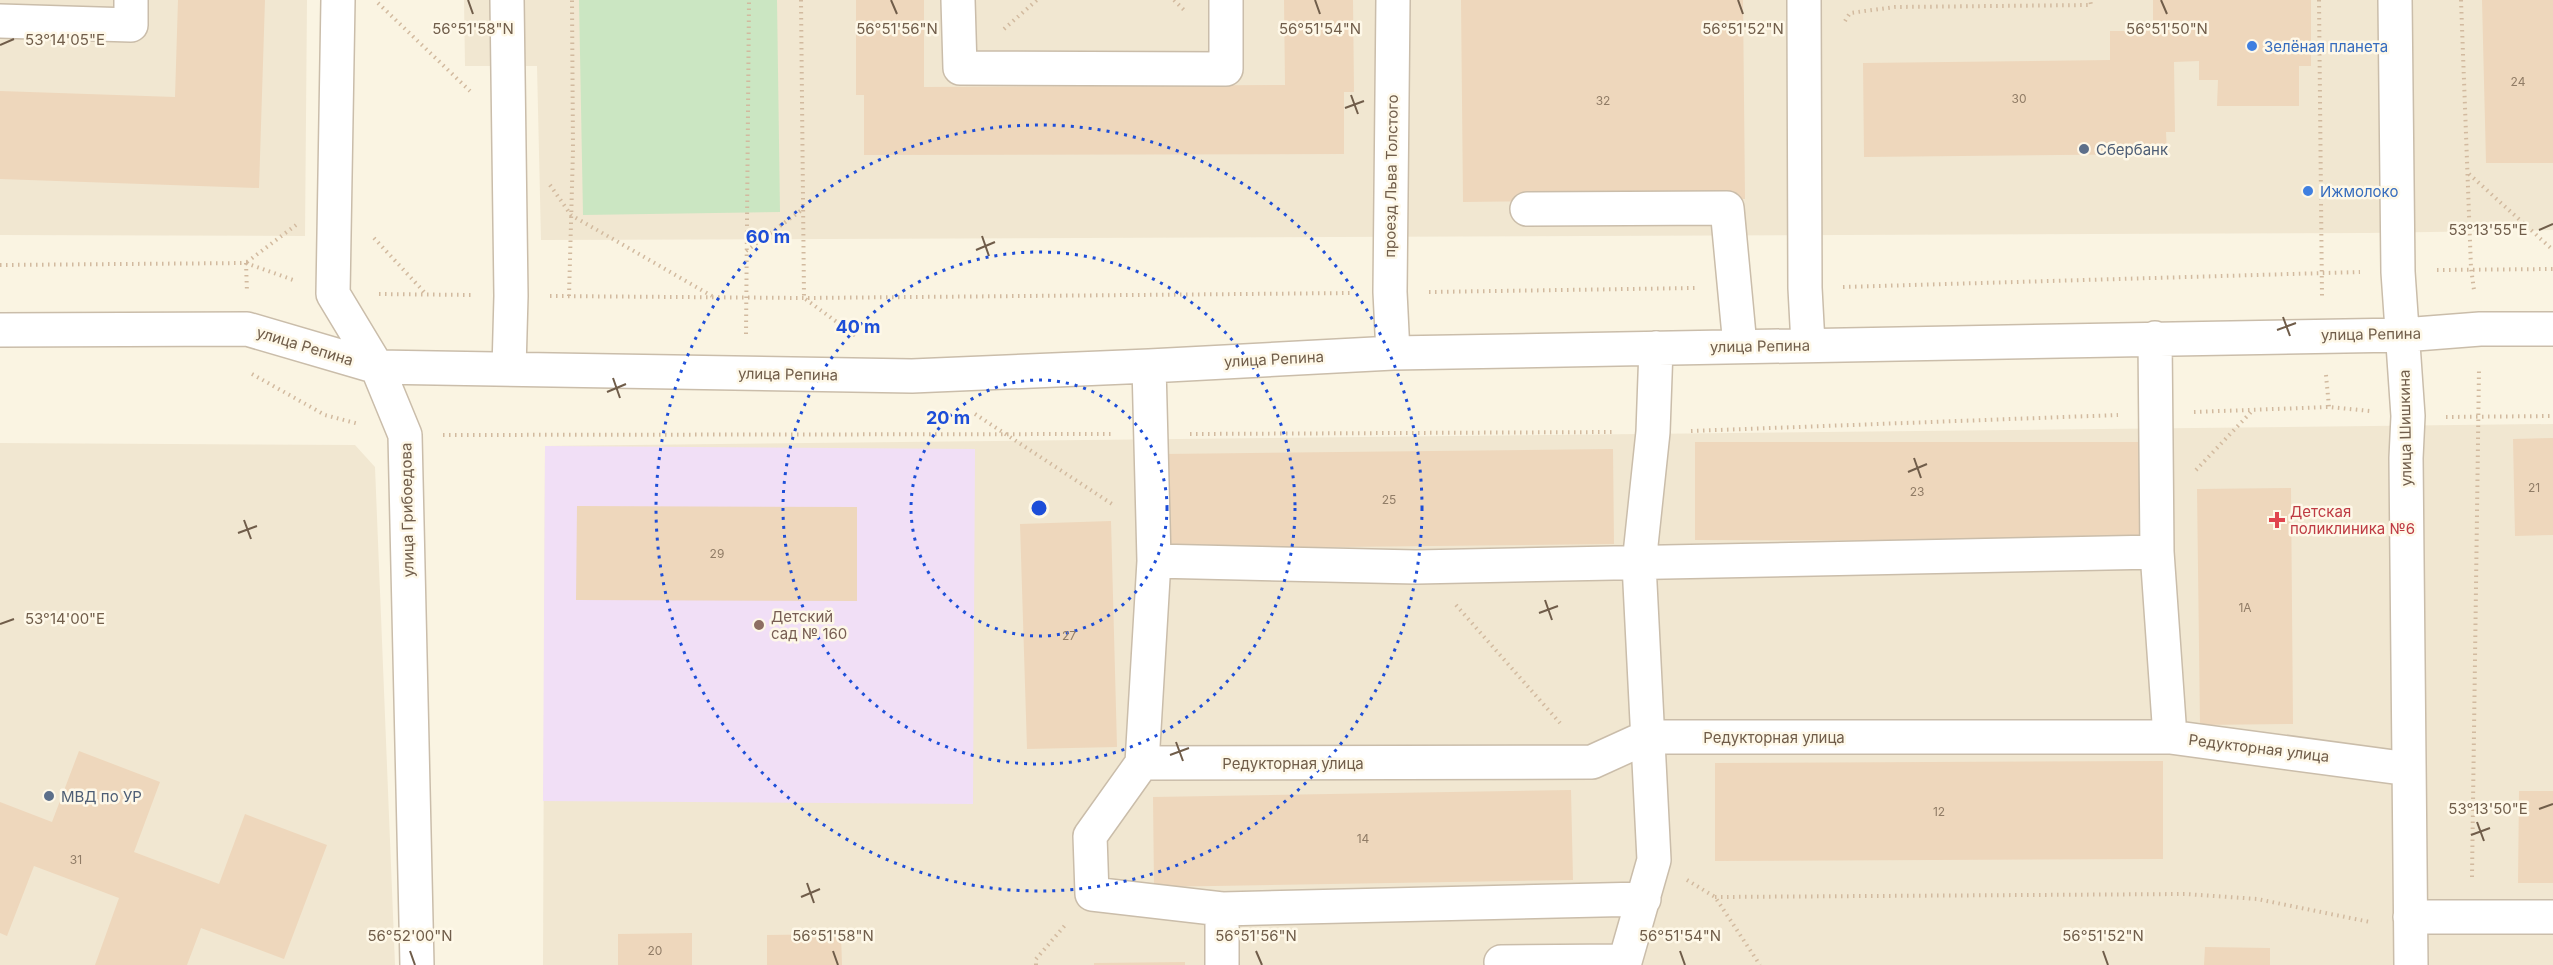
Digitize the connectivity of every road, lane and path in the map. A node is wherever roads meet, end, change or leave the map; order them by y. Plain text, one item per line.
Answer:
1 (131, 0) edge
2 (338, 0) edge
3 (507, 0) edge
4 (572, 0) edge
5 (749, 0) edge
6 (801, 0) edge
7 (958, 0) edge
8 (1226, 0) edge
9 (1393, 0) edge
10 (1804, 0) edge
11 (2090, 0) edge
12 (2319, 0) edge
13 (2395, 0) edge
14 (2461, 0) edge
15 (0, 21) edge
16 (1844, 22) dead end
17 (2468, 173) junction
18 (803, 208) junction
19 (1527, 209) dead end
20 (571, 215) junction
21 (367, 230) dead end
22 (2553, 250) edge
23 (746, 251) junction
24 (246, 262) dead end
25 (0, 265) edge
26 (426, 295) dead end
27 (569, 296) dead end
28 (715, 298) dead end
29 (2480, 329) junction
30 (2553, 329) edge
31 (0, 330) edge
32 (2322, 335) junction
33 (2403, 335) junction
34 (858, 337) dead end
35 (2155, 338) junction
36 (1808, 344) junction
37 (1740, 346) junction
38 (1656, 348) junction
39 (1394, 353) junction
40 (1149, 366) junction
41 (377, 368) junction
42 (509, 369) junction
43 (246, 370) dead end
44 (746, 373) junction
45 (2329, 407) junction
46 (2254, 410) junction
47 (970, 411) dead end
48 (2157, 413) junction
49 (2408, 416) junction
50 (2553, 416) edge
51 (2476, 418) junction
52 (1653, 432) junction
53 (1009, 434) junction
54 (1152, 434) junction
55 (405, 435) junction
56 (2156, 512) junction
57 (1154, 547) junction
58 (2157, 552) junction
59 (1638, 564) junction
60 (1416, 567) junction
61 (1647, 737) junction
62 (2170, 737) junction
63 (1592, 762) junction
64 (1142, 764) junction
65 (2409, 769) junction
66 (1654, 860) junction
67 (1092, 894) junction
68 (1714, 897) junction
69 (1644, 899) junction
70 (1222, 909) junction
71 (2553, 916) edge
72 (2410, 917) junction
73 (2472, 917) junction
74 (2370, 922) dead end
75 (1501, 962) dead end
76 (1624, 963) edge
77 (417, 965) edge
78 (1036, 965) edge
79 (1222, 965) edge
80 (1760, 965) edge
81 (2411, 965) edge

1 - 15 street
2 - 41 street, улица Грибоедова
3 - 42 street
4 - 20 path
5 - 23 path
6 - 18 path
7 - 8 street
9 - 39 street, проезд Льва Толстого
10 - 36 street
11 - 16 path
12 - 32 path
13 - 33 street, улица Шишкина
14 - 17 path
17 - 22 path
17 - 29 path
18 - 23 path
18 - 34 path
19 - 37 street
20 - 27 path
20 - 28 path
21 - 26 path
23 - 44 path
24 - 25 path
29 - 30 street, улица Репина
29 - 33 street, улица Репина
29 - 51 path
31 - 41 street, улица Репина
32 - 33 street, улица Репина
32 - 35 street, улица Репина
32 - 45 path
33 - 49 street, улица Шишкина
35 - 36 street, улица Репина
35 - 48 street
36 - 37 street, улица Репина
37 - 38 street, улица Репина
38 - 39 street, улица Репина
38 - 52 street
39 - 40 street, улица Репина
40 - 44 street, улица Репина
40 - 54 street
41 - 42 street, улица Репина
41 - 55 street, улица Грибоедова
42 - 44 street, улица Репина
43 - 55 path
45 - 46 path
45 - 49 path
46 - 48 path
46 - 56 path
47 - 53 path
48 - 52 path
48 - 56 street
49 - 51 path
49 - 65 street, улица Шишкина
50 - 51 path
51 - 73 path
52 - 54 path
52 - 59 street
53 - 54 path
53 - 55 path
53 - 57 path
54 - 57 street
55 - 77 street, улица Грибоедова
56 - 58 street
57 - 60 street
57 - 64 street
58 - 59 street
58 - 62 street
59 - 60 street
59 - 61 street
60 - 63 path
61 - 62 street, Редукторная улица
61 - 63 street, Редукторная улица
61 - 66 street
62 - 65 street, Редукторная улица
63 - 64 street, Редукторная улица
64 - 67 street
65 - 72 street, улица Шишкина
66 - 68 path
66 - 69 street
67 - 70 street
67 - 78 path
68 - 74 path
68 - 80 path
69 - 70 street
69 - 76 street
70 - 79 street
71 - 73 street
72 - 73 street
72 - 81 street, улица Шишкина
75 - 76 street

